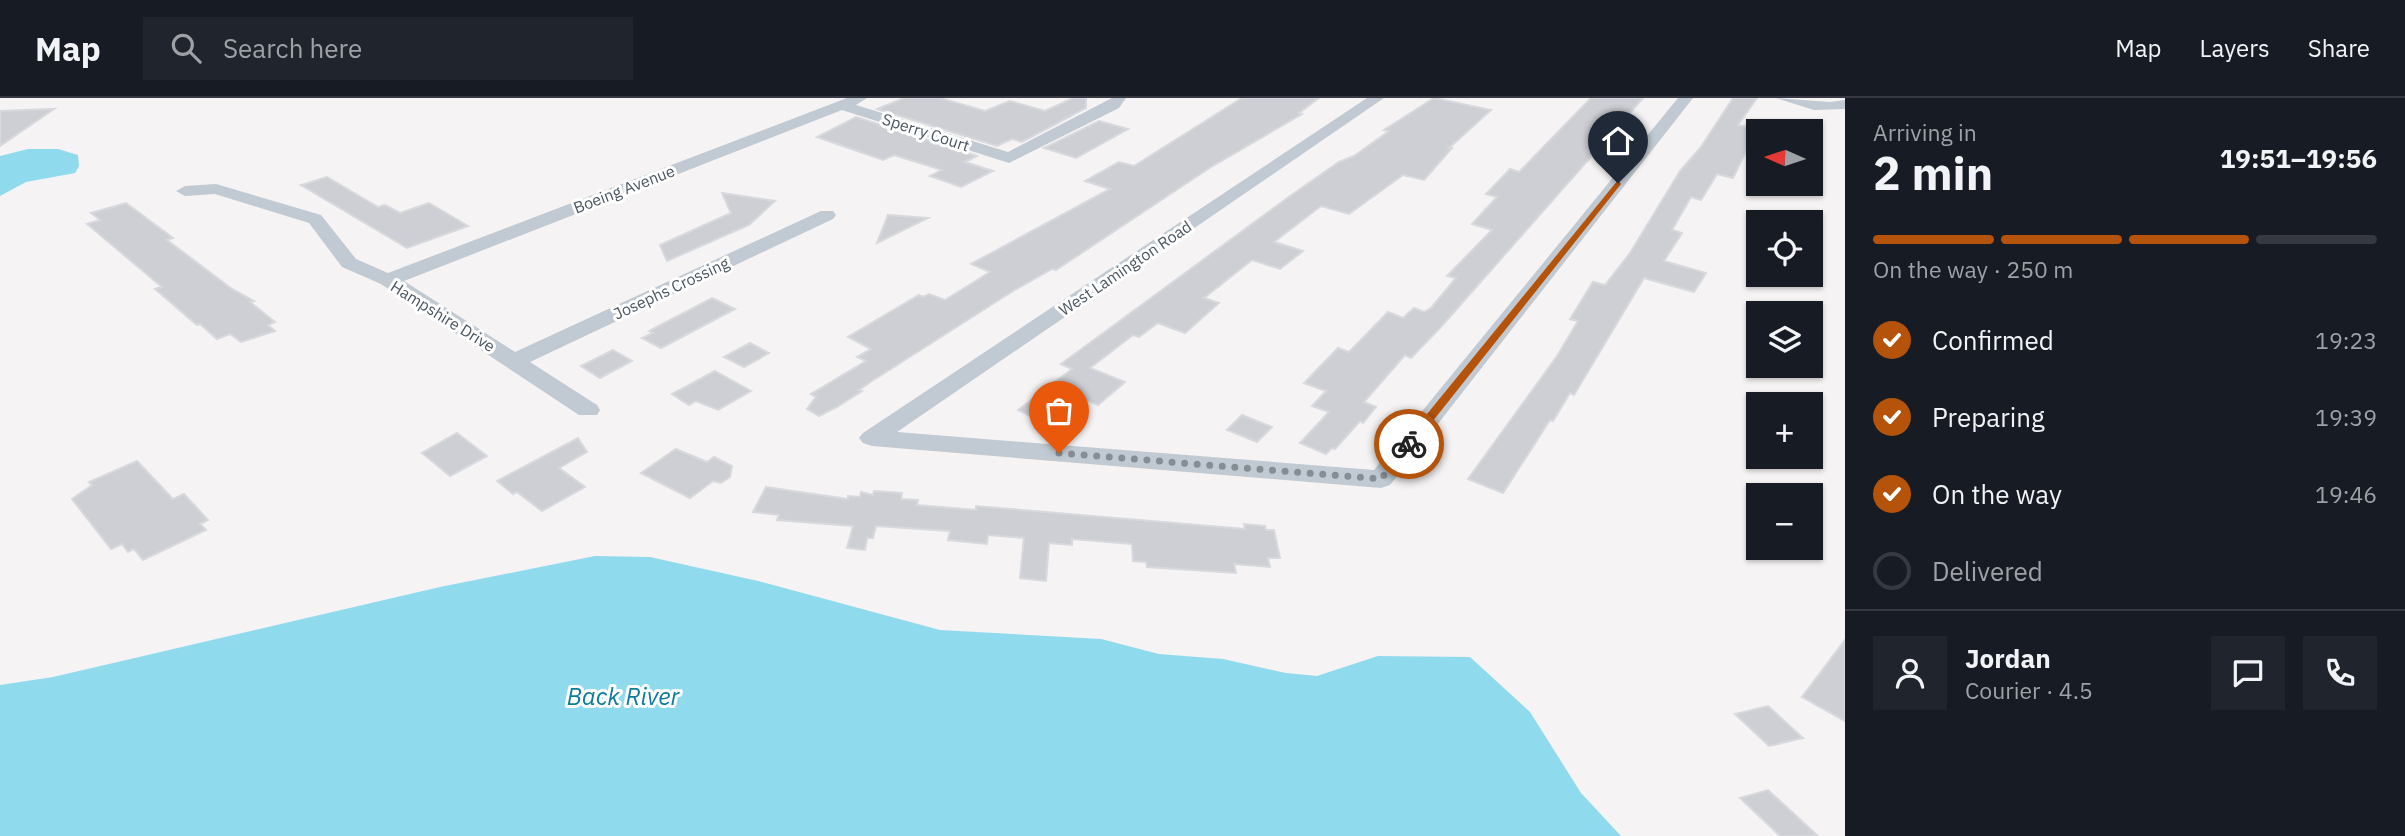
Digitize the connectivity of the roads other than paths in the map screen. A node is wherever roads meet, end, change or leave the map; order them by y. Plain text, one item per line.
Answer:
1 (860, 98) edge
2 (1119, 98) edge
3 (1377, 98) edge
4 (1686, 98) edge
5 (1783, 98) edge
6 (1845, 104) edge
7 (842, 105) junction
8 (185, 191) dead end
9 (827, 215) dead end
10 (388, 280) junction
11 (514, 361) junction
12 (588, 410) dead end
13 (872, 438) joint

1 - 7 street, Boeing Avenue
2 - 7 street, Sperry Court
3 - 13 street, West Lamington Road
4 - 13 street
5 - 6 street
7 - 10 street, Boeing Avenue
8 - 10 street, Hampshire Drive
9 - 11 street, Josephs Crossing
10 - 11 street, Hampshire Drive
11 - 12 street, Hampshire Drive

